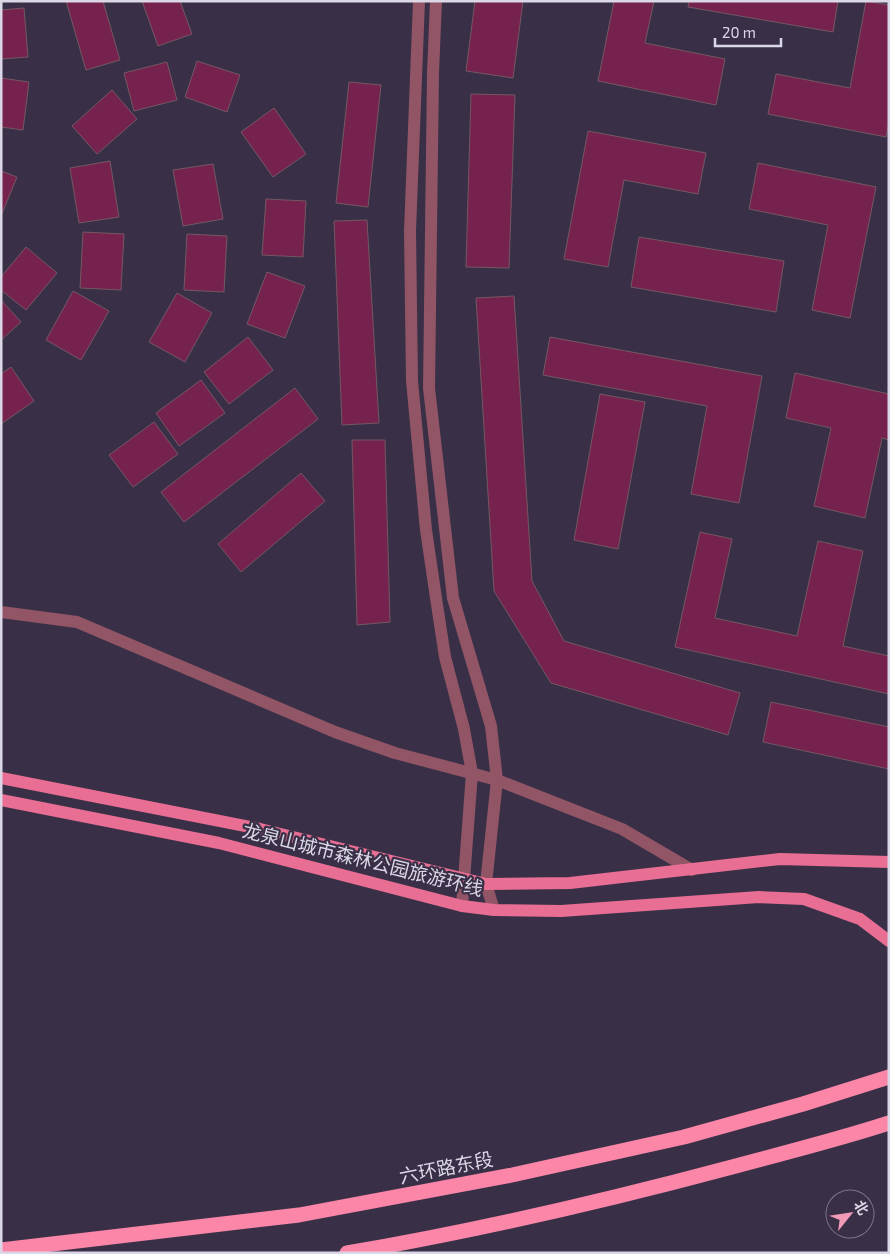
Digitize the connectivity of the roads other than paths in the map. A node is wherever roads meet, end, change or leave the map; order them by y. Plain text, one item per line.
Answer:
1 (419, 1) edge
2 (436, 1) edge
3 (1, 612) edge
4 (472, 773) junction
5 (1, 778) edge
6 (497, 780) junction
7 (1, 800) edge
8 (889, 862) edge
9 (692, 870) junction
10 (463, 878) junction
11 (486, 884) junction
12 (462, 906) junction
13 (494, 910) junction
14 (889, 941) edge
15 (889, 1077) edge
16 (886, 1124) edge
17 (1, 1250) edge
18 (347, 1253) edge

1 - 4 street
2 - 6 street
3 - 4 street
4 - 6 street
4 - 10 street
5 - 10 main road, 龙泉山城市森林公园旅游环线
6 - 9 street
6 - 11 street
7 - 12 main road, 龙泉山城市森林公园旅游环线
8 - 9 main road, 龙泉山城市森林公园旅游环线
9 - 11 main road, 龙泉山城市森林公园旅游环线
10 - 11 main road, 龙泉山城市森林公园旅游环线
10 - 12 street
11 - 13 street
12 - 13 main road, 龙泉山城市森林公园旅游环线
13 - 14 main road, 龙泉山城市森林公园旅游环线
15 - 17 highway, 六环路东段
16 - 18 highway

